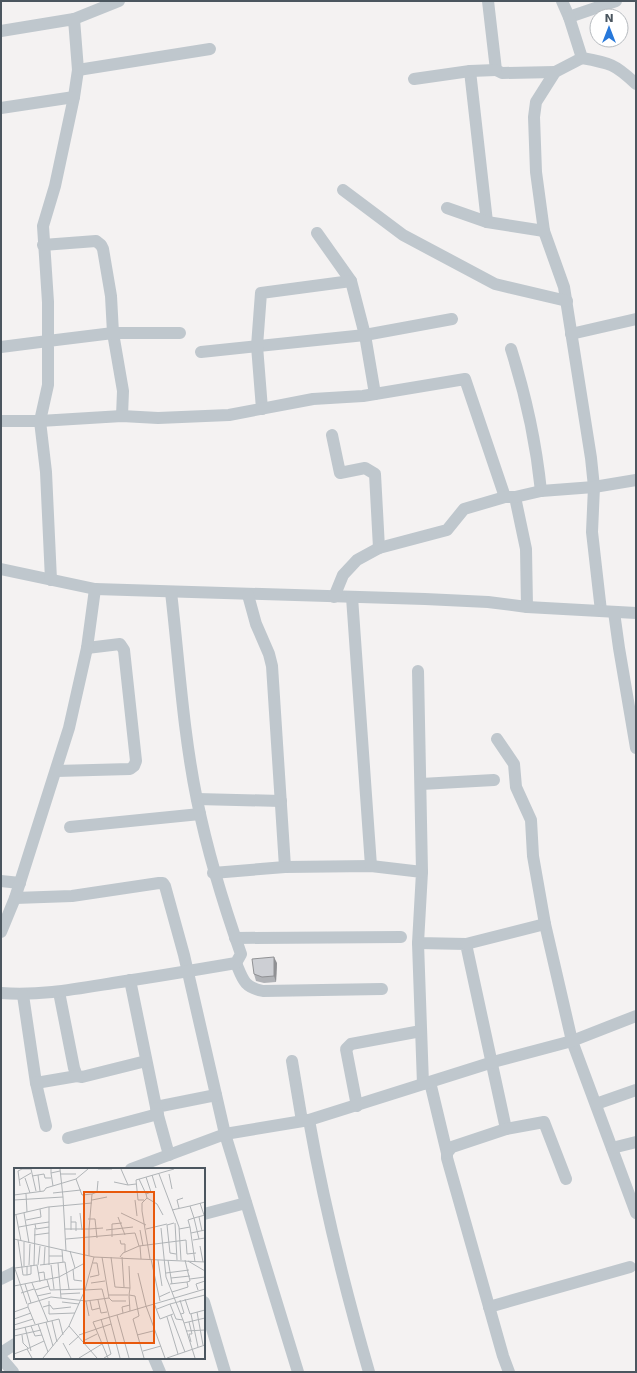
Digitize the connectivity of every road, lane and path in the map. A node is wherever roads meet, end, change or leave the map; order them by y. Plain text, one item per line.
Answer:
1 (119, 1) edge
2 (488, 1) edge
3 (562, 1) edge
4 (616, 1) edge
5 (568, 18) junction
6 (74, 19) junction
7 (1, 30) edge
8 (210, 49) dead end
9 (582, 58) junction
10 (78, 70) junction
11 (496, 70) junction
12 (470, 71) junction
13 (554, 72) junction
14 (414, 79) dead end
15 (636, 84) edge
16 (74, 98) junction
17 (1, 108) edge
18 (343, 190) dead end
19 (447, 208) dead end
20 (487, 222) junction
21 (544, 231) junction
22 (317, 233) dead end
23 (43, 245) junction
24 (351, 281) junction
25 (567, 301) junction
26 (636, 319) edge
27 (452, 320) dead end
28 (114, 333) junction
29 (180, 333) dead end
30 (571, 334) junction
31 (365, 335) junction
32 (48, 341) junction
33 (257, 346) junction
34 (1, 347) edge
35 (511, 349) dead end
36 (201, 352) dead end
37 (375, 394) junction
38 (262, 409) junction
39 (122, 416) junction
40 (1, 421) edge
41 (40, 421) junction
42 (332, 435) dead end
43 (636, 480) edge
44 (594, 487) junction
45 (540, 491) junction
46 (510, 497) junction
47 (379, 548) junction
48 (1, 569) edge
49 (51, 580) junction
50 (95, 589) junction
51 (171, 592) junction
52 (248, 595) junction
53 (334, 596) junction
54 (352, 597) junction
55 (527, 606) junction
56 (600, 611) junction
57 (614, 612) junction
58 (636, 613) edge
59 (87, 648) junction
60 (418, 671) dead end
61 (497, 739) dead end
62 (636, 748) edge
63 (56, 771) junction
64 (494, 780) dead end
65 (421, 784) junction
66 (197, 799) junction
67 (281, 802) junction
68 (200, 814) junction
69 (70, 827) dead end
70 (371, 866) junction
71 (285, 867) junction
72 (422, 872) junction
73 (213, 873) junction
74 (1, 881) edge
75 (20, 883) junction
76 (15, 898) junction
77 (545, 924) junction
78 (1, 932) edge
79 (401, 937) dead end
80 (235, 938) junction
81 (418, 943) junction
82 (466, 944) junction
83 (236, 963) junction
84 (186, 972) junction
85 (130, 980) junction
86 (382, 989) dead end
87 (59, 992) junction
88 (1, 993) edge
89 (23, 995) junction
90 (636, 1016) edge
91 (421, 1031) junction
92 (572, 1041) junction
93 (146, 1061) junction
94 (292, 1061) dead end
95 (493, 1062) junction
96 (77, 1076) junction
97 (36, 1083) junction
98 (427, 1083) junction
99 (636, 1090) edge
100 (216, 1095) junction
101 (596, 1104) junction
102 (357, 1106) junction
103 (157, 1111) junction
104 (305, 1121) junction
105 (46, 1126) dead end
106 (506, 1129) junction
107 (225, 1134) junction
108 (68, 1138) dead end
109 (636, 1142) edge
110 (612, 1148) junction
111 (447, 1153) junction
112 (164, 1161) edge
113 (135, 1168) edge
114 (566, 1179) dead end
115 (246, 1203) junction
116 (636, 1213) edge
117 (205, 1214) edge
118 (630, 1267) dead end
119 (14, 1272) edge
120 (1, 1279) edge
121 (205, 1305) edge
122 (489, 1307) junction
123 (14, 1345) edge
124 (1, 1354) edge
125 (1, 1358) edge
126 (154, 1359) edge
127 (13, 1372) edge
128 (160, 1372) edge
129 (225, 1372) edge
130 (298, 1372) edge
131 (369, 1372) edge
132 (509, 1372) edge

1 - 6 street
2 - 11 street
3 - 5 street
4 - 5 street
5 - 9 street
6 - 7 street
6 - 10 street
8 - 10 street
9 - 13 street
9 - 15 street
10 - 16 street
11 - 12 street
11 - 13 street
12 - 14 street
12 - 20 street
13 - 21 street
16 - 17 street
16 - 23 street
18 - 25 street
19 - 20 street
20 - 21 street
21 - 25 street
22 - 24 street
23 - 28 street
23 - 32 street
24 - 31 street
24 - 33 street
25 - 30 street
26 - 30 street
27 - 31 street
28 - 29 street
28 - 32 street
28 - 39 street
30 - 44 street
31 - 33 street
31 - 37 street
32 - 34 street
32 - 41 street
33 - 36 street
33 - 38 street
35 - 45 street
37 - 38 street
37 - 46 street
38 - 39 street
39 - 41 street
40 - 41 street
41 - 49 street
42 - 47 street
43 - 44 street
44 - 45 street
44 - 56 street
45 - 46 street
46 - 47 street
46 - 55 street
47 - 53 street
48 - 49 street
49 - 50 street
50 - 51 street
50 - 59 street
51 - 52 street
51 - 66 street
52 - 53 street
52 - 67 street
53 - 54 street
54 - 55 street
54 - 70 street
55 - 56 street
56 - 57 street
57 - 58 street
57 - 62 street
59 - 63 street
59 - 63 street
60 - 65 street
61 - 77 street
63 - 75 street
64 - 65 street
65 - 72 street
66 - 67 street
66 - 68 street
67 - 71 street
68 - 69 street
68 - 73 street
70 - 71 street
70 - 72 street
71 - 73 street
72 - 81 street
73 - 80 street
74 - 75 street
75 - 76 street
76 - 78 street
76 - 84 street
77 - 82 street
77 - 92 street
79 - 80 street
80 - 83 street
81 - 82 street
81 - 91 street
82 - 95 street
83 - 84 street
83 - 86 street
84 - 85 street
84 - 100 street
85 - 87 street
85 - 93 street
87 - 89 street
87 - 96 street
88 - 89 street
89 - 97 street
90 - 92 street
91 - 98 street
91 - 102 street
92 - 95 street
92 - 101 street
93 - 96 street
93 - 103 street
94 - 104 street
95 - 98 street
95 - 106 street
96 - 97 street
97 - 105 street
98 - 102 street
98 - 111 street
99 - 101 street
100 - 103 street
100 - 107 street
101 - 110 street
102 - 104 street
103 - 108 street
103 - 112 street
104 - 107 street
104 - 131 street
106 - 111 street
106 - 114 street
107 - 112 street
107 - 115 street
109 - 110 street
110 - 116 street
111 - 122 street
112 - 113 street
115 - 117 street
115 - 130 street
118 - 122 street
119 - 120 street
121 - 129 street
122 - 132 street
123 - 124 street
125 - 127 street
126 - 128 street

